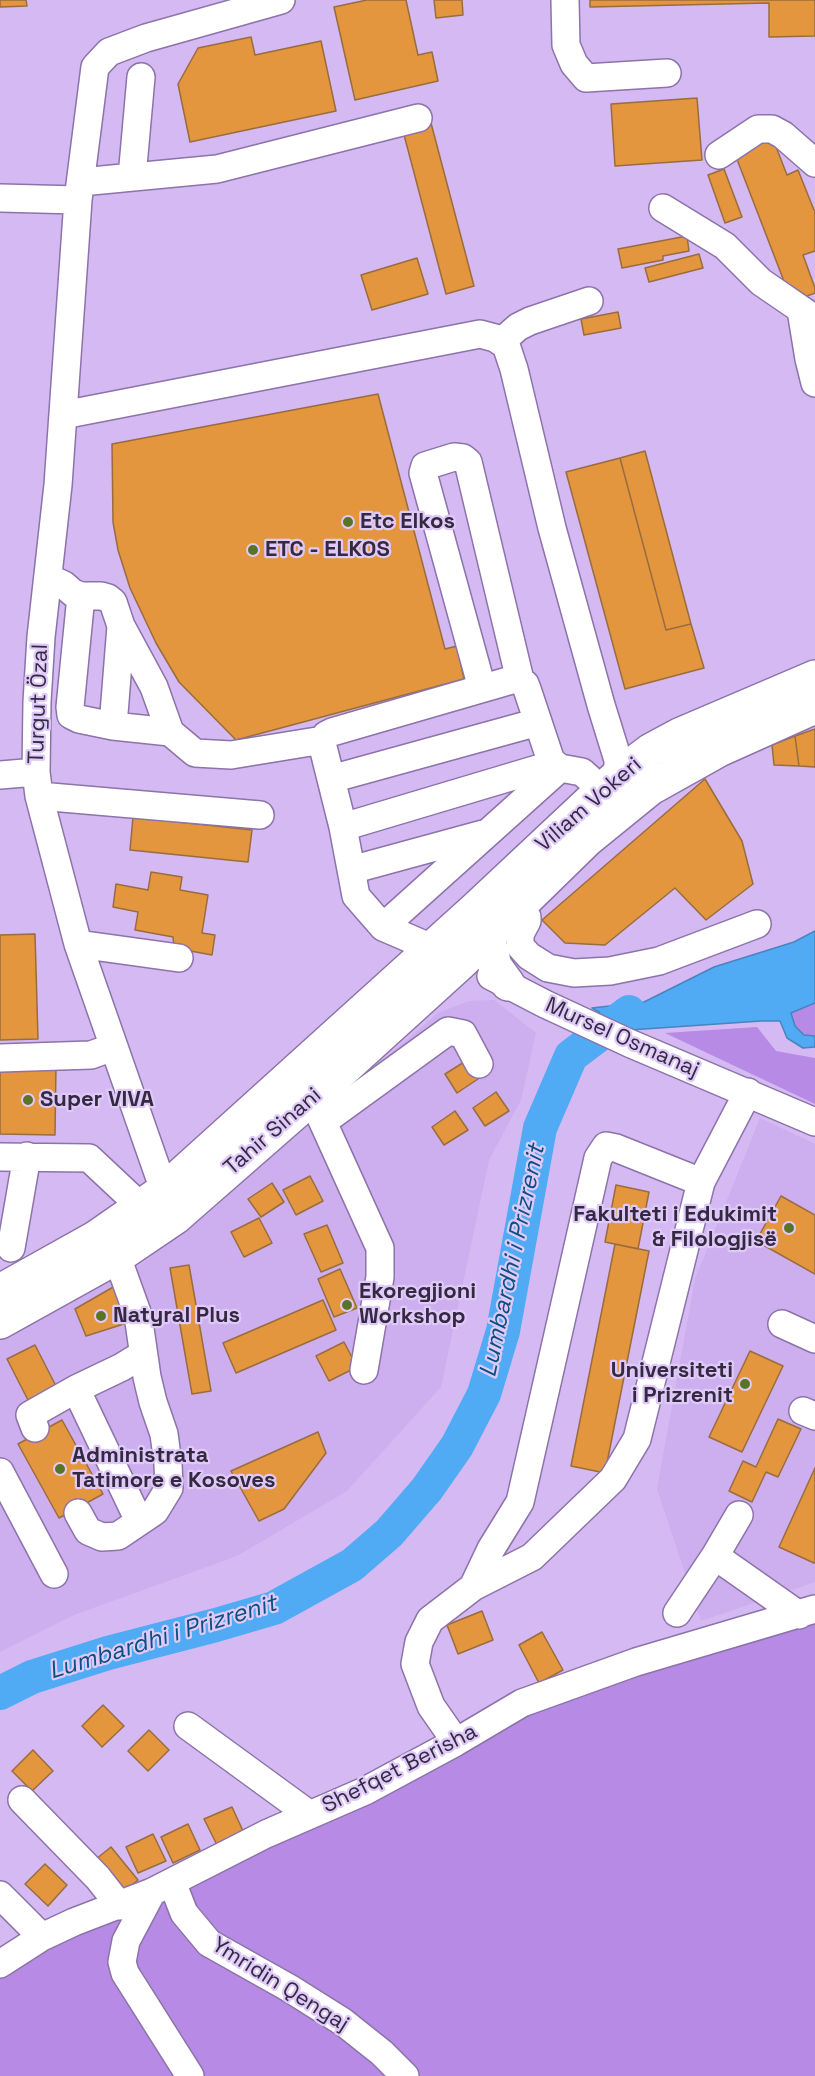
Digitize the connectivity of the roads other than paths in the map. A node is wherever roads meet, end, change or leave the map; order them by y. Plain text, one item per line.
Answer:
1 (281, 0) edge
2 (565, 0) edge
3 (667, 73) dead end
4 (141, 77) dead end
5 (418, 118) dead end
6 (719, 155) dead end
7 (815, 163) edge
8 (132, 177) junction
9 (80, 191) junction
10 (0, 198) edge
11 (663, 208) dead end
12 (589, 302) dead end
13 (808, 315) edge
14 (501, 342) junction
15 (815, 383) edge
16 (63, 415) junction
17 (49, 578) junction
18 (81, 596) junction
19 (121, 626) junction
20 (815, 676) edge
21 (520, 680) junction
22 (482, 688) junction
23 (815, 707) edge
24 (538, 722) junction
25 (113, 726) junction
26 (170, 732) junction
27 (323, 740) junction
28 (557, 766) junction
29 (0, 775) edge
30 (331, 779) junction
31 (610, 782) junction
32 (38, 784) junction
33 (260, 815) dead end
34 (343, 827) junction
35 (489, 832) junction
36 (351, 870) junction
37 (519, 908) junction
38 (481, 923) junction
39 (757, 924) dead end
40 (383, 927) junction
41 (78, 944) junction
42 (433, 947) junction
43 (179, 958) dead end
44 (462, 962) junction
45 (508, 984) junction
46 (113, 1047) junction
47 (0, 1058) edge
48 (479, 1064) dead end
49 (748, 1092) junction
50 (318, 1110) junction
51 (815, 1122) edge
52 (27, 1156) junction
53 (0, 1157) edge
54 (701, 1182) junction
55 (151, 1199) junction
56 (5, 1247) edge
57 (70, 1252) junction
58 (117, 1257) junction
59 (0, 1291) edge
60 (0, 1322) edge
61 (782, 1324) dead end
62 (815, 1339) edge
63 (143, 1354) junction
64 (364, 1370) dead end
65 (76, 1389) junction
66 (35, 1428) dead end
67 (0, 1472) edge
68 (78, 1513) dead end
69 (739, 1515) dead end
70 (139, 1521) junction
71 (715, 1556) junction
72 (54, 1574) dead end
73 (472, 1587) junction
74 (807, 1612) edge
75 (677, 1613) dead end
76 (188, 1725) dead end
77 (456, 1742) junction
78 (22, 1800) dead end
79 (310, 1815) junction
80 (162, 1887) junction
81 (0, 1895) edge
82 (120, 1906) junction
83 (42, 1937) junction
84 (0, 1964) edge
85 (189, 2076) edge
86 (405, 2076) edge

1 - 9 street, Turgut Özal
2 - 3 street
4 - 8 street
5 - 8 street
6 - 7 street
8 - 9 street
9 - 10 street
9 - 16 street, Turgut Özal
11 - 13 street
12 - 14 street
13 - 15 street
14 - 16 street
14 - 31 street
16 - 17 street, Turgut Özal
17 - 18 street
17 - 32 street, Turgut Özal
18 - 19 street
18 - 25 street
19 - 25 street
19 - 26 street
20 - 31 main road, Viliam Vokeri
21 - 22 street
21 - 22 street
21 - 24 street
22 - 27 street
23 - 37 main road, Viliam Vokeri
24 - 28 street
24 - 30 street
25 - 26 street
26 - 27 street
27 - 30 street
28 - 31 street
28 - 34 street
28 - 35 street
29 - 32 street
30 - 34 street
31 - 38 main road, Viliam Vokeri
32 - 33 street
32 - 41 street, Turgut Özal
34 - 36 street
35 - 36 street
35 - 40 street
36 - 40 street
37 - 38 main road, Tahir Sinani
37 - 39 street
38 - 42 main road, Tahir Sinani
38 - 44 main road, Tahir Sinani
38 - 45 main road
40 - 42 street, Mursel Osmanaj
41 - 43 street
41 - 46 street, Turgut Özal
42 - 44 street, Mursel Osmanaj
42 - 55 main road, Tahir Sinani
44 - 45 street, Mursel Osmanaj
44 - 50 main road, Tahir Sinani
45 - 49 street, Mursel Osmanaj
46 - 47 street
46 - 55 street, Turgut Özal
48 - 50 street
49 - 51 street, Mursel Osmanaj
49 - 54 street
50 - 58 main road, Tahir Sinani
50 - 64 street
52 - 53 street
52 - 55 street
52 - 56 street
54 - 73 street
54 - 73 street
55 - 57 main road, Tahir Sinani
56 - 57 street
57 - 59 main road, Tahir Sinani
58 - 60 main road, Tahir Sinani
58 - 63 street
61 - 62 street
63 - 65 street
63 - 70 street
65 - 66 street
65 - 70 street
67 - 72 street
68 - 70 street
69 - 71 street
71 - 74 street
71 - 75 street
73 - 77 street
74 - 77 street, Shefqet Berisha
76 - 79 street
77 - 79 street, Shefqet Berisha
78 - 82 street
79 - 80 street, Shefqet Berisha
80 - 82 street, Shefqet Berisha
80 - 85 street
80 - 86 street, Ymridin Qengaj
81 - 83 street
82 - 83 street, Shefqet Berisha
83 - 84 street, Shefqet Berisha

